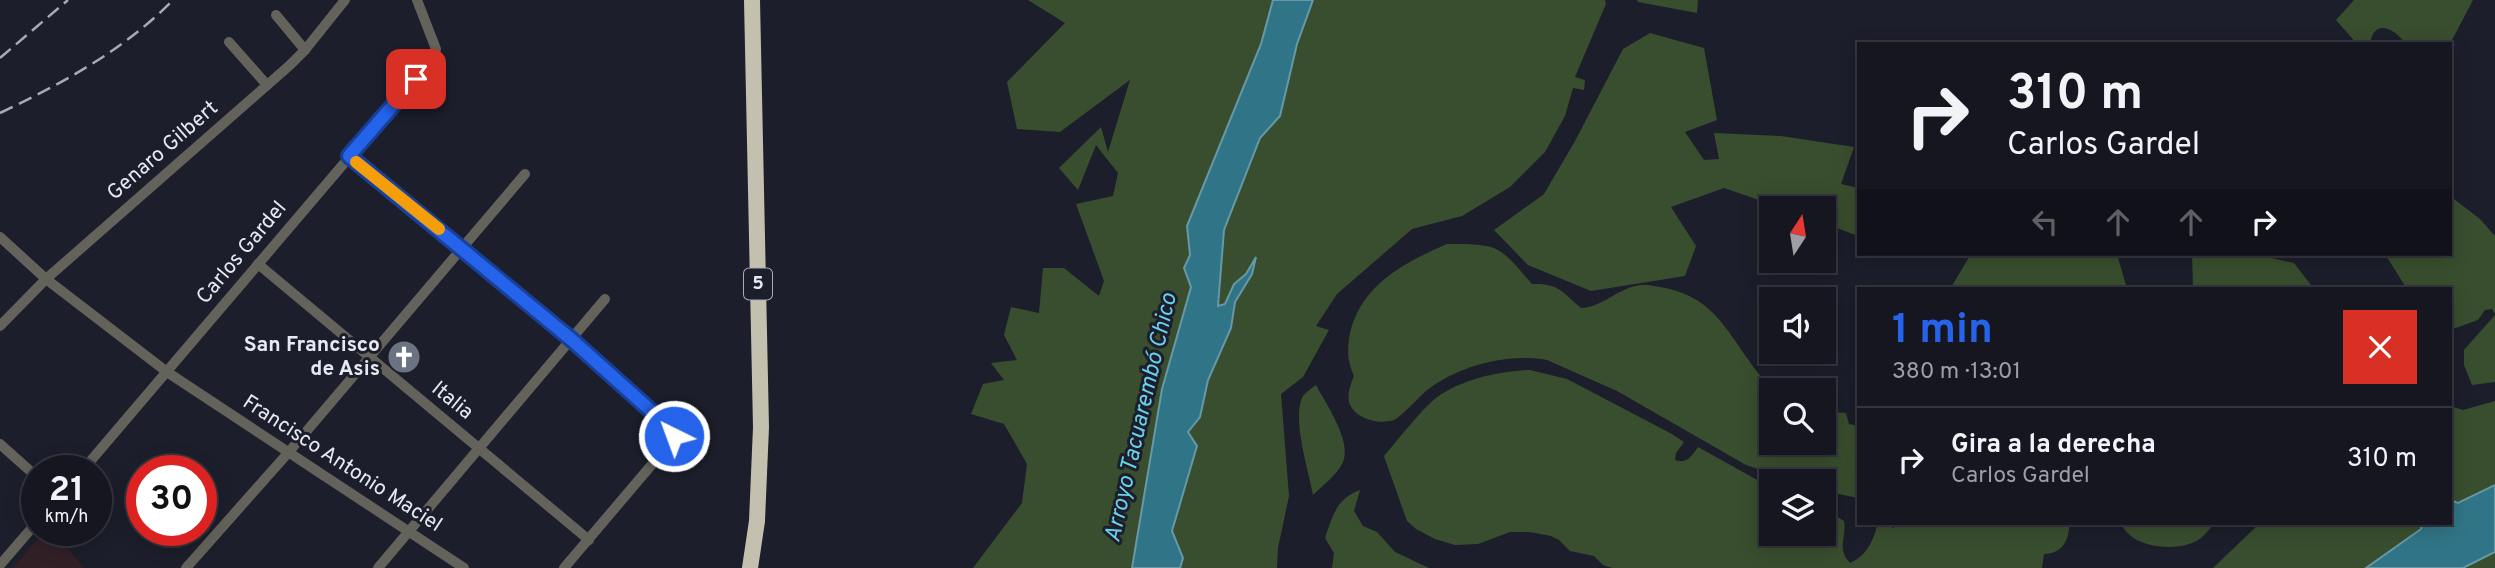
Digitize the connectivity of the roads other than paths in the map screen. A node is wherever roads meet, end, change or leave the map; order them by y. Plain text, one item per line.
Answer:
1 (345, 0) edge
2 (417, 0) edge
3 (752, 0) edge
4 (276, 15) dead end
5 (229, 42) dead end
6 (306, 50) junction
7 (267, 85) junction
8 (349, 156) junction
9 (525, 174) dead end
10 (0, 237) edge
11 (462, 248) junction
12 (258, 264) junction
13 (47, 279) junction
14 (605, 299) dead end
15 (0, 326) edge
16 (572, 340) junction
17 (367, 357) junction
18 (167, 372) junction
19 (0, 444) edge
20 (479, 448) junction
21 (288, 453) junction
22 (96, 455) edge
23 (21, 463) edge
24 (409, 532) junction
25 (589, 540) junction
26 (21, 541) edge
27 (0, 565) edge
28 (186, 568) edge
29 (379, 568) edge
30 (464, 568) edge
31 (564, 568) edge
32 (750, 568) edge

1 - 6 street, Genaro Gilbert
2 - 8 street, Carlos Gardel
3 - 32 highway, 5
4 - 6 street
5 - 7 street
6 - 7 street, Genaro Gilbert
7 - 13 street, Genaro Gilbert
8 - 11 street
8 - 12 street, Carlos Gardel
9 - 11 street
10 - 13 street, Francisco Antonio Maciel
11 - 16 street
11 - 17 street
12 - 17 street, Italia
12 - 18 street, Carlos Gardel
13 - 15 street, Genaro Gilbert
13 - 18 street, Francisco Antonio Maciel
14 - 16 street
16 - 20 street
16 - 25 street
17 - 20 street, Italia
17 - 21 street
18 - 21 street, Francisco Antonio Maciel
18 - 22 street, Carlos Gardel
19 - 23 street
20 - 24 street
20 - 25 street, Italia
21 - 24 street, Francisco Antonio Maciel
21 - 28 street
24 - 29 street
24 - 30 street, Francisco Antonio Maciel
25 - 31 street
26 - 27 street

